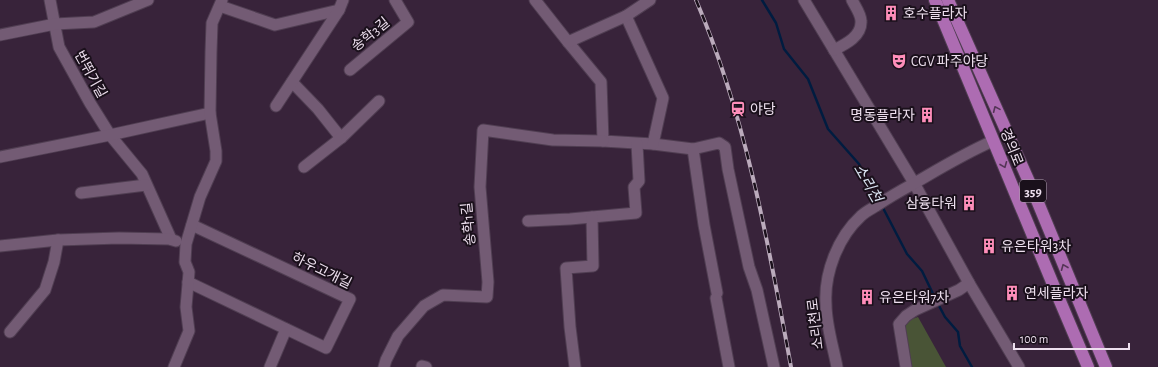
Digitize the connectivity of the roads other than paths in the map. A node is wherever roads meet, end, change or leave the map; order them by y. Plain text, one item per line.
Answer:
1 (50, 0) edge
2 (148, 0) edge
3 (395, 0) edge
4 (535, 0) edge
5 (650, 0) edge
6 (804, 0) edge
7 (852, 0) edge
8 (948, 0) edge
9 (953, 0) edge
10 (935, 2) edge
11 (221, 3) edge
12 (341, 5) edge
13 (626, 16) junction
14 (955, 16) junction
15 (55, 24) junction
16 (0, 35) edge
17 (568, 42) junction
18 (834, 50) junction
19 (350, 70) dead end
20 (292, 82) junction
21 (379, 101) dead end
22 (276, 106) dead end
23 (210, 113) junction
24 (110, 135) junction
25 (341, 138) junction
26 (603, 141) junction
27 (993, 141) junction
28 (637, 144) junction
29 (653, 144) junction
30 (693, 149) junction
31 (0, 157) edge
32 (304, 167) dead end
33 (914, 183) junction
34 (146, 185) junction
35 (81, 193) dead end
36 (592, 217) junction
37 (528, 221) dead end
38 (192, 225) junction
39 (171, 239) junction
40 (58, 240) junction
41 (186, 244) junction
42 (0, 246) edge
43 (188, 282) junction
44 (964, 286) junction
45 (286, 329) junction
46 (10, 332) dead end
47 (174, 367) edge
48 (270, 367) edge
49 (384, 367) edge
50 (575, 367) edge
51 (729, 367) edge
52 (774, 367) edge
53 (837, 367) edge
54 (906, 367) edge
55 (1019, 367) edge
56 (1088, 367) edge
57 (1106, 367) edge

1 - 15 street, 번뛰기길
2 - 15 street
3 - 19 street, 송학3길
4 - 17 street
5 - 13 street
6 - 18 street
7 - 18 street
8 - 14 main road, 경의로 / 359
9 - 14 main road, 경의로
10 - 27 main road, 경의로 / 359
11 - 12 street
11 - 23 street
12 - 20 street
13 - 17 street
13 - 29 street
57 -> 14 main road, 경의로 / 359
15 - 16 street
15 - 24 street, 번뛰기길
17 - 26 street
18 - 33 street
20 - 22 street
20 - 25 street
21 - 25 street
23 - 24 street
23 - 38 street
24 - 31 street
24 - 34 street, 번뛰기길
25 - 32 street
26 - 28 street, 송학1길
26 - 49 street, 송학1길
27 - 33 street
27 -> 56 main road, 경의로 / 359
28 - 29 street, 송학1길
28 - 36 street
29 - 30 street, 송학1길
30 - 51 street
30 - 52 street, 송학1길
33 - 44 street
33 - 53 street, 소리천로
34 - 35 street
34 - 39 street, 번뛰기길
36 - 37 street
36 - 50 street
38 - 41 street
38 - 45 street, 하우고개길
39 - 40 street
39 - 41 street
40 - 42 street
40 - 46 street
41 - 43 street
43 - 45 street, 하우고개길
43 - 47 street
44 - 54 street
44 - 55 street
45 - 48 street

